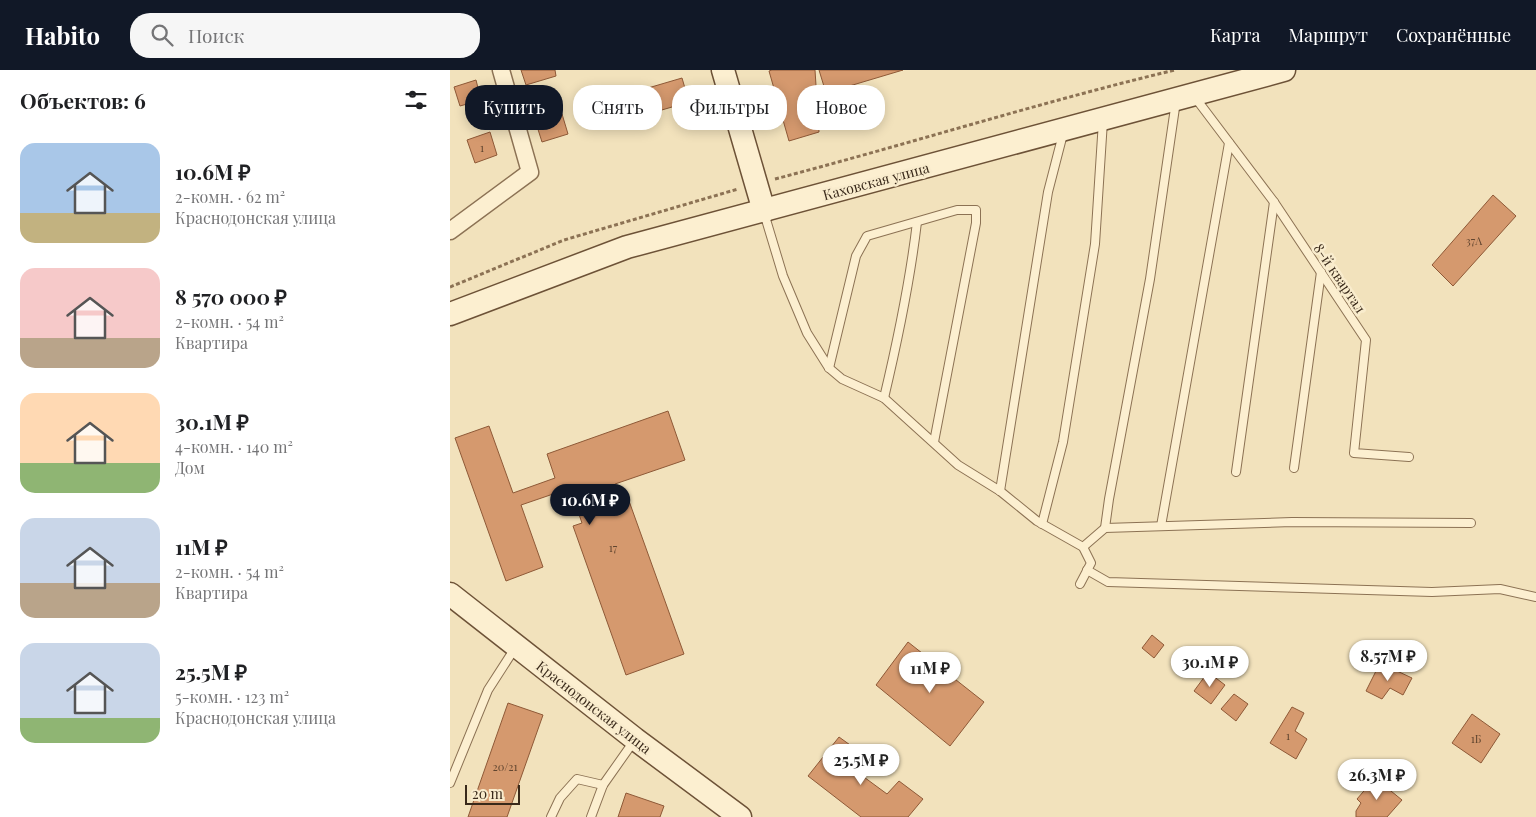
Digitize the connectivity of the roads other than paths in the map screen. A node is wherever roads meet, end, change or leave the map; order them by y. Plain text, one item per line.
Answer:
1 (501, 70) edge
2 (723, 70) edge
3 (1284, 70) edge
4 (1184, 97) junction
5 (1103, 119) junction
6 (1064, 130) junction
7 (1229, 143) junction
8 (1274, 202) junction
9 (764, 211) junction
10 (917, 222) junction
11 (450, 231) edge
12 (1321, 272) junction
13 (472, 305) junction
14 (450, 314) edge
15 (450, 320) edge
16 (829, 368) junction
17 (884, 398) junction
18 (934, 442) junction
19 (1409, 457) dead end
20 (1294, 468) dead end
21 (1236, 472) dead end
22 (1000, 491) junction
23 (1471, 523) dead end
24 (1042, 524) junction
25 (1161, 526) junction
26 (1105, 528) junction
27 (1083, 547) junction
28 (1087, 570) junction
29 (1080, 584) dead end
30 (450, 594) edge
31 (1536, 597) edge
32 (516, 646) junction
33 (635, 739) junction
34 (450, 783) edge
35 (603, 785) junction
36 (551, 817) edge
37 (591, 817) edge
38 (740, 817) edge

1 - 11 street
2 - 9 main road
3 - 4 main road, Каховская улица
4 - 5 main road, Каховская улица
4 - 7 lane, 8-й квартал
4 - 26 lane
5 - 6 main road, Каховская улица
5 - 24 lane
6 - 9 main road, Каховская улица
6 - 22 lane
7 - 8 lane, 8-й квартал
7 - 25 lane
8 - 12 lane, 8-й квартал
8 - 21 lane
9 - 13 main road, Каховская улица
9 - 16 lane
10 - 16 lane
10 - 17 lane
10 - 18 lane
12 - 19 lane, 8-й квартал
12 - 20 lane
13 - 14 main road, Каховская улица
13 - 15 main road, Каховская улица
16 - 17 lane
17 - 18 lane
18 - 22 lane
22 - 24 lane
23 - 25 lane
24 - 27 lane
25 - 26 lane
26 - 27 lane
27 - 28 lane
28 - 29 lane
28 - 31 lane
30 - 32 main road, Краснодонская улица
32 - 33 main road, Краснодонская улица
32 - 34 lane
33 - 35 lane
33 - 38 main road, Краснодонская улица
35 - 36 lane
35 - 37 lane

